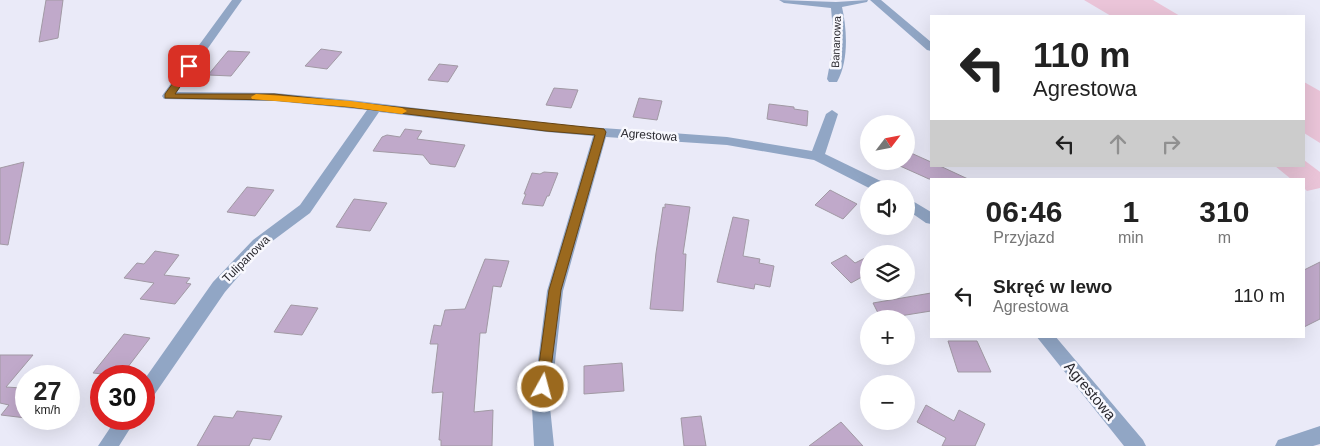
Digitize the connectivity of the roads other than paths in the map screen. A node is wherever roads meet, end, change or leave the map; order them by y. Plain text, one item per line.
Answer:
1 (237, 0) edge
2 (784, 0) edge
3 (863, 0) edge
4 (875, 0) edge
5 (836, 5) junction
6 (930, 47) edge
7 (833, 79) dead end
8 (375, 108) junction
9 (832, 114) dead end
10 (601, 132) junction
11 (817, 156) junction
12 (866, 180) edge
13 (915, 208) edge
14 (930, 218) edge
15 (1046, 338) edge
16 (155, 379) edge
17 (119, 430) edge
18 (1320, 435) edge
19 (108, 446) edge
20 (544, 446) edge
21 (1136, 446) edge
22 (1285, 446) edge

1 - 8 street, Agrestowa
2 - 5 street
3 - 5 street
4 - 6 street
5 - 7 street, Bananowa
8 - 10 street, Agrestowa
8 - 16 street, Tulipanowa
9 - 11 street
10 - 11 street, Agrestowa
10 - 20 street
11 - 12 street, Agrestowa
13 - 14 street
15 - 21 street, Agrestowa
17 - 19 street
18 - 22 street

